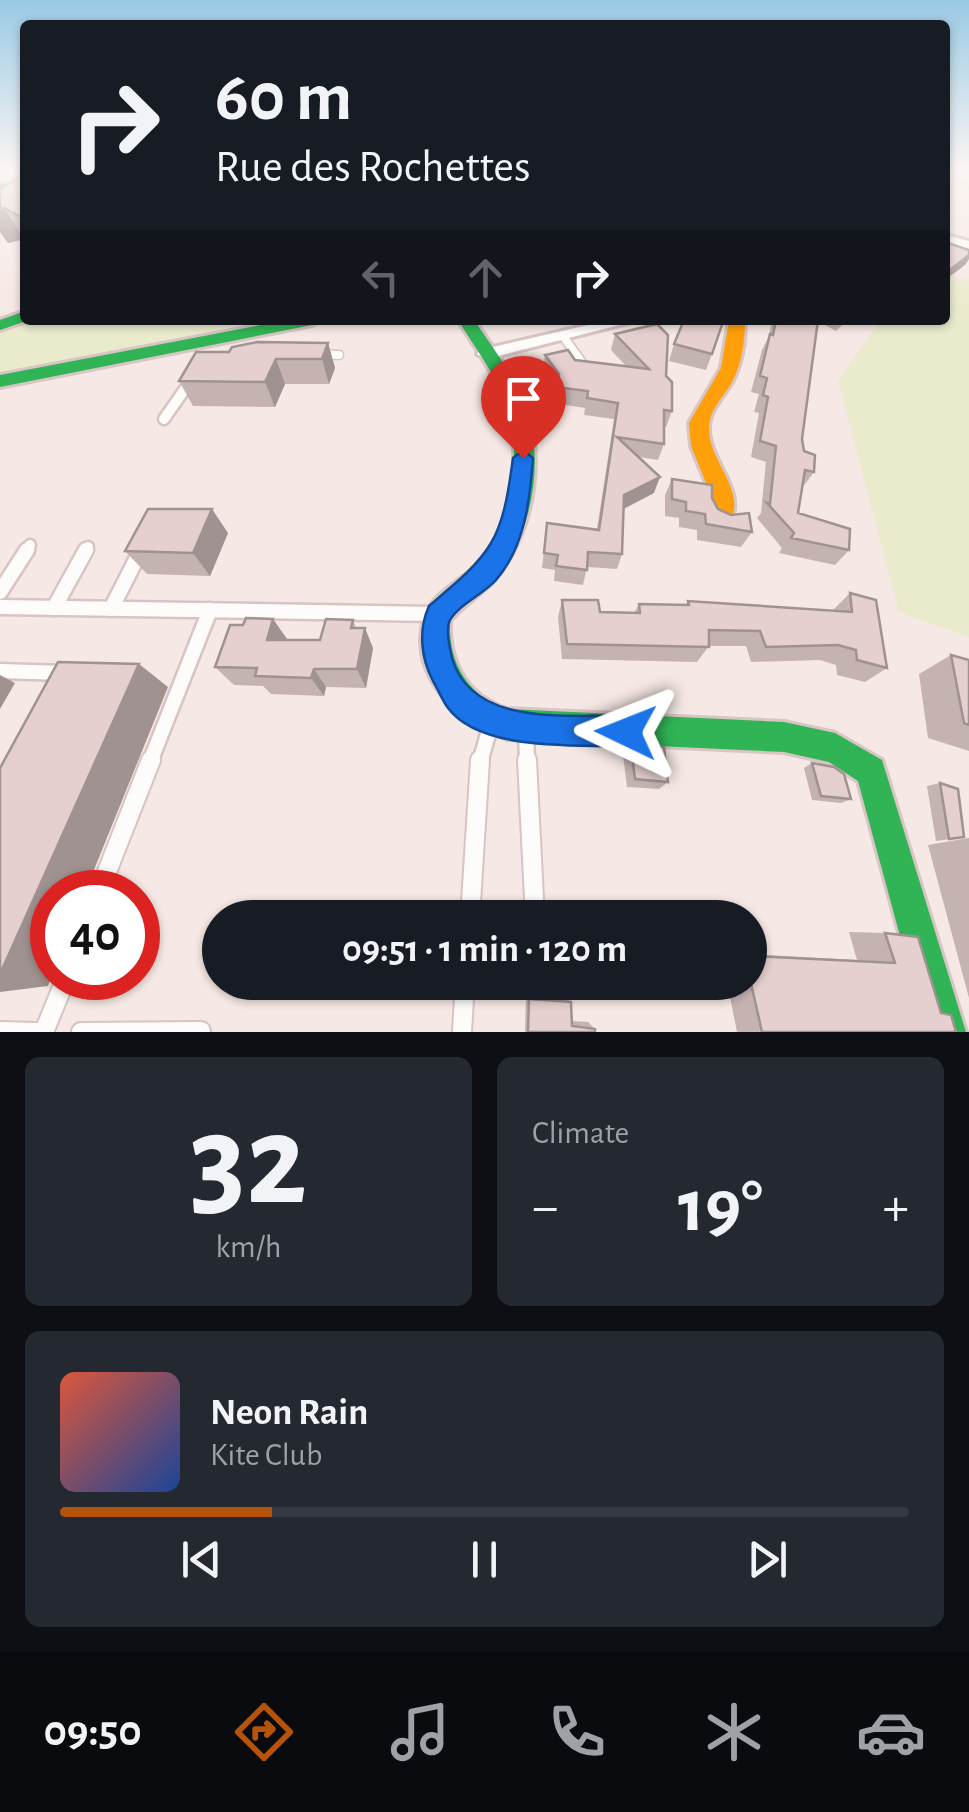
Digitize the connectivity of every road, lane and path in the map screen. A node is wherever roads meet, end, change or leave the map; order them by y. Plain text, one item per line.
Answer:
1 (292, 325) edge
2 (469, 325) edge
3 (609, 325) edge
4 (737, 325) edge
5 (562, 336) junction
6 (301, 354) edge
7 (486, 354) junction
8 (339, 355) dead end
9 (197, 369) edge
10 (588, 370) edge
11 (0, 380) edge
12 (164, 419) dead end
13 (723, 514) edge
14 (145, 542) edge
15 (30, 546) dead end
16 (88, 546) dead end
17 (0, 592) edge
18 (0, 607) edge
19 (54, 608) junction
20 (111, 609) junction
21 (210, 610) junction
22 (438, 614) junction
23 (0, 671) edge
24 (63, 691) edge
25 (492, 721) junction
26 (526, 727) junction
27 (108, 870) edge
28 (471, 900) edge
29 (534, 900) edge
30 (56, 1000) edge
31 (464, 1000) edge
32 (0, 1031) edge
33 (201, 1031) edge
34 (41, 1032) edge
35 (81, 1032) edge
36 (462, 1032) edge
37 (946, 1032) edge

1 - 11 main road
2 - 7 main road
3 - 5 street
4 - 13 main road
5 - 7 street
5 - 10 lane
6 - 8 lane
7 - 22 main road
9 - 12 lane
14 - 20 lane
15 - 17 lane
16 - 19 lane
18 - 19 lane
19 - 20 lane
20 - 21 lane
21 - 22 lane
21 - 27 lane
22 - 25 main road
23 - 24 lane
25 - 26 main road
25 - 28 lane
26 - 29 lane
26 - 37 main road
30 - 34 lane
31 - 36 lane
32 - 34 lane
33 - 35 lane

